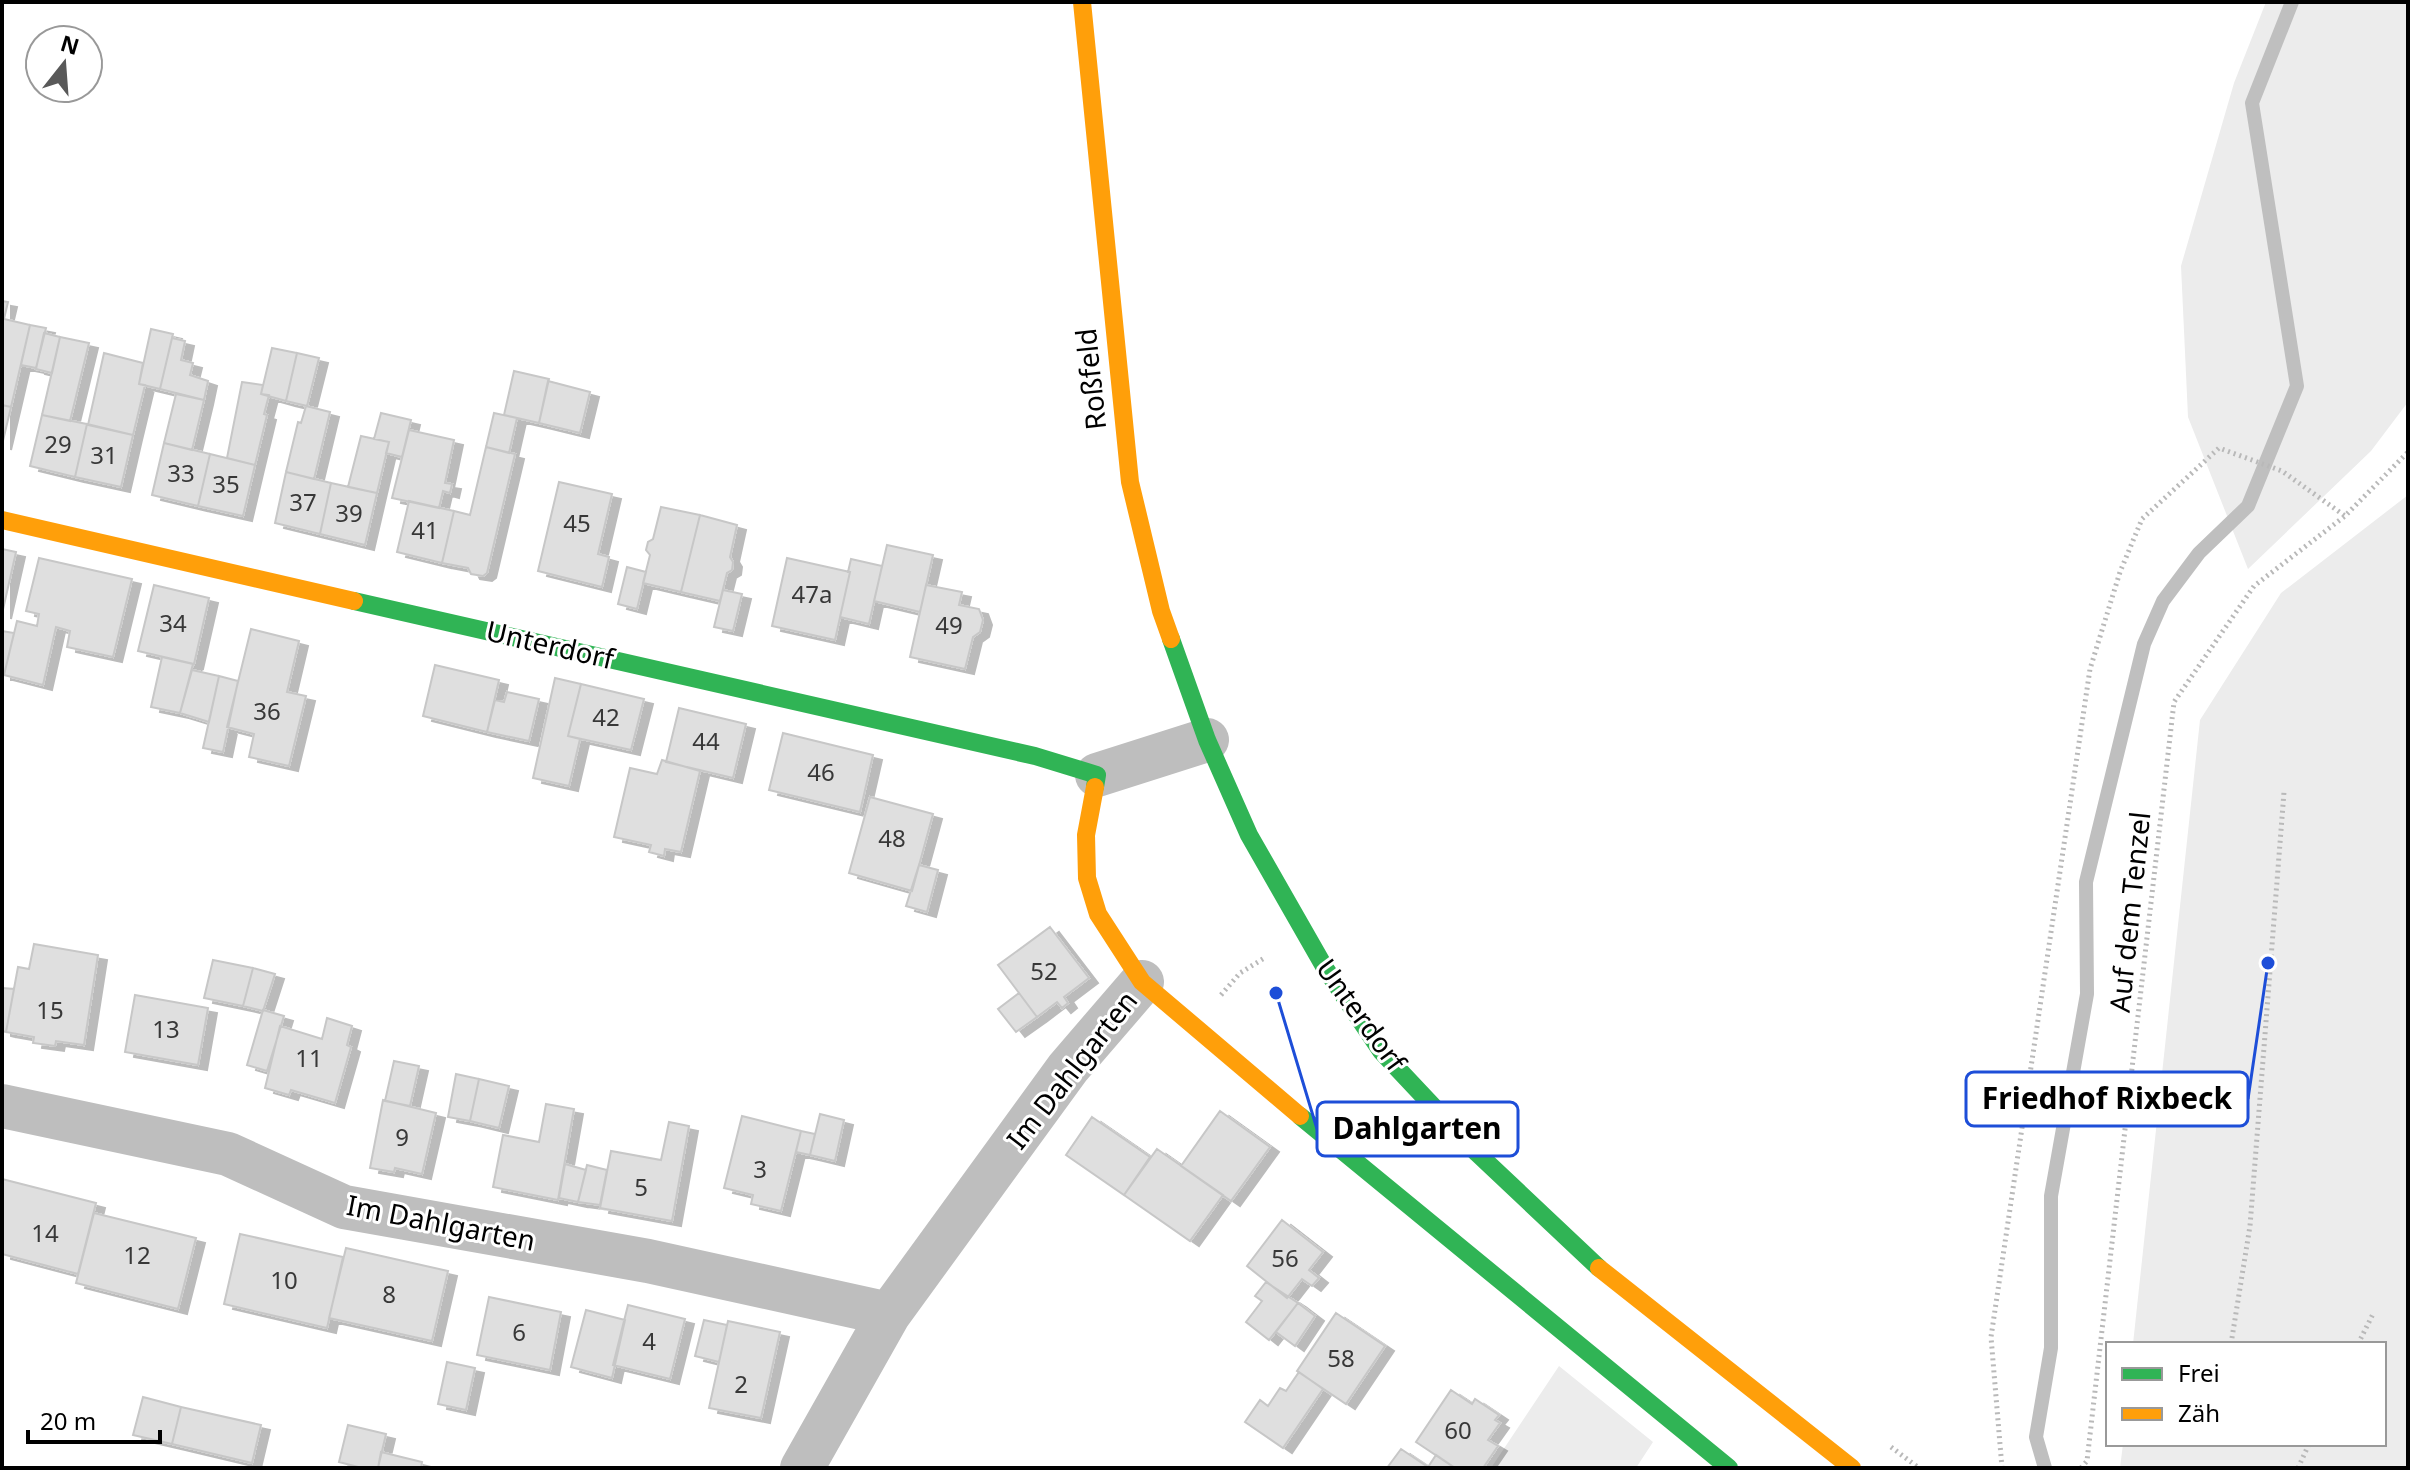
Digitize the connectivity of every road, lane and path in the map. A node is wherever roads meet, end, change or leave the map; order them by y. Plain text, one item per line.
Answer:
1 (1082, 2) edge
2 (2408, 452) edge
3 (2345, 516) junction
4 (2, 520) edge
5 (1207, 740) junction
6 (1097, 775) junction
7 (2284, 792) dead end
8 (1266, 957) dead end
9 (1142, 982) junction
10 (1202, 1035) junction
11 (2, 1106) edge
12 (2374, 1312) dead end
13 (889, 1314) junction
14 (2231, 1342) edge
15 (2359, 1342) edge
16 (1882, 1440) dead end
17 (2308, 1446) edge
18 (802, 1468) edge
19 (1729, 1468) edge
20 (1852, 1468) edge
21 (1919, 1468) edge
22 (2002, 1468) edge
23 (2081, 1468) edge
24 (2298, 1468) edge

1 - 5 street, Roßfeld
2 - 3 path, Auf dem Tenzel
3 - 22 path
3 - 23 path, Auf dem Tenzel
4 - 6 street, Unterdorf
5 - 6 street
5 - 20 street, Unterdorf
6 - 9 street
7 - 14 path
8 - 10 path
9 - 10 street
9 - 13 street, Im Dahlgarten
10 - 19 street
11 - 13 street, Im Dahlgarten
12 - 15 path
13 - 18 street, Im Dahlgarten
16 - 21 path
17 - 24 path

